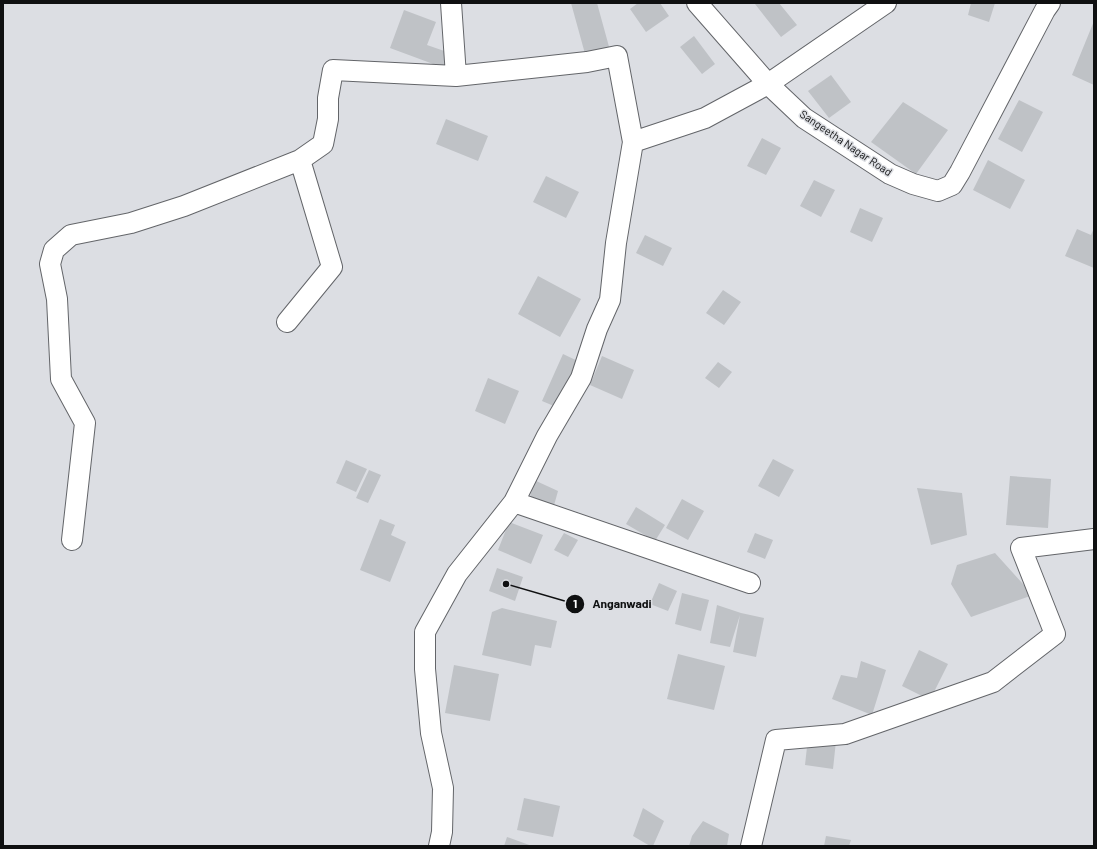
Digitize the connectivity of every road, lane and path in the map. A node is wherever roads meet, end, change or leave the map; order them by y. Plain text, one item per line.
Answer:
1 (451, 3) edge
2 (697, 3) edge
3 (886, 3) edge
4 (1050, 3) edge
5 (456, 76) junction
6 (768, 84) junction
7 (633, 142) junction
8 (300, 160) junction
9 (287, 322) dead end
10 (514, 502) junction
11 (1094, 539) edge
12 (72, 540) dead end
13 (750, 583) dead end
14 (439, 846) edge
15 (751, 846) edge

1 - 5 street
2 - 6 street, Sangeetha Nagar Road
3 - 6 street
4 - 6 street, Sangeetha Nagar Road
5 - 7 street
5 - 8 street
6 - 7 street
7 - 10 street
8 - 9 street
8 - 12 street
10 - 13 street
10 - 14 street
11 - 15 street

